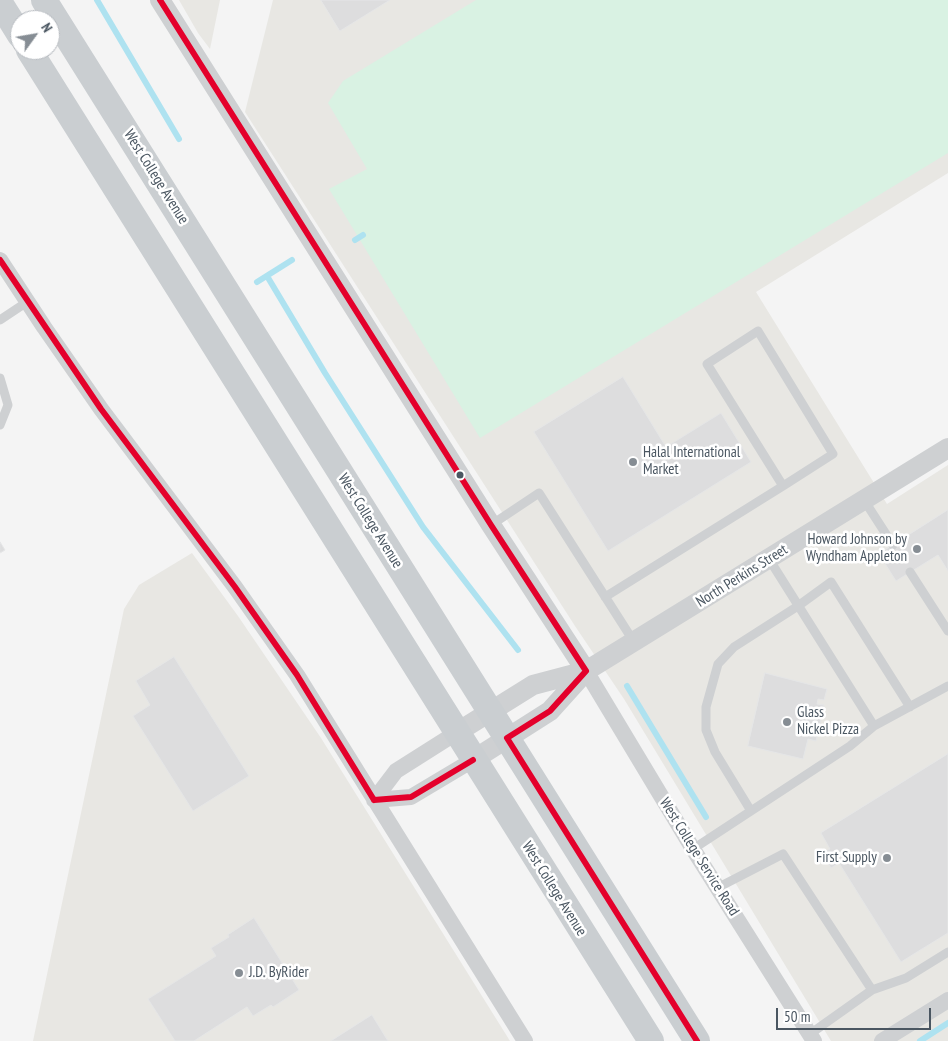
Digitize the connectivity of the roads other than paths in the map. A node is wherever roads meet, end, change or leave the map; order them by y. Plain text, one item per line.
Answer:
1 (44, 0) edge
2 (160, 0) edge
3 (0, 3) edge
4 (10, 19) edge
5 (35, 60) edge
6 (0, 260) edge
7 (27, 302) junction
8 (0, 320) edge
9 (0, 378) edge
10 (0, 425) edge
11 (948, 448) edge
12 (783, 486) junction
13 (864, 500) junction
14 (491, 526) junction
15 (893, 545) dead end
16 (768, 559) junction
17 (910, 572) dead end
18 (605, 597) junction
19 (798, 606) junction
20 (948, 630) edge
21 (634, 642) junction
22 (586, 671) junction
23 (948, 686) edge
24 (910, 707) junction
25 (490, 712) junction
26 (874, 726) junction
27 (456, 733) junction
28 (507, 738) junction
29 (473, 760) junction
30 (374, 800) junction
31 (751, 811) junction
32 (693, 849) junction
33 (717, 888) junction
34 (948, 952) edge
35 (872, 990) junction
36 (948, 1000) edge
37 (812, 1037) edge
38 (525, 1041) edge
39 (650, 1041) edge
40 (697, 1041) edge
41 (882, 1041) edge

1 - 25 main road, West College Avenue
2 - 14 street, West College Service Road
3 - 4 main road
5 - 27 main road, West College Avenue
6 - 7 street
7 - 8 lane
7 - 30 street
9 - 10 lane
11 - 13 street, North Perkins Street
12 - 12 lane
12 - 18 lane
13 - 15 lane
13 - 16 street, North Perkins Street
14 - 18 lane
14 - 22 street, West College Service Road
16 - 19 lane
16 - 21 street, North Perkins Street
17 - 20 lane
18 - 21 lane
19 - 24 lane
19 - 26 lane
19 - 31 lane
21 - 22 street, North Perkins Street
22 - 25 street
22 - 28 street
22 - 32 street, West College Service Road
23 - 24 lane
24 - 26 lane
25 - 27 street
25 - 28 main road, West College Avenue
26 - 31 lane
27 - 29 main road, West College Avenue
27 - 30 street
28 - 29 street
28 - 40 main road, West College Avenue
29 - 30 street
29 - 39 main road, West College Avenue
30 - 38 street
31 - 32 lane
32 - 33 street, West College Service Road
33 - 35 lane
33 - 37 street, West College Service Road
34 - 35 lane
35 - 37 lane
36 - 41 street

